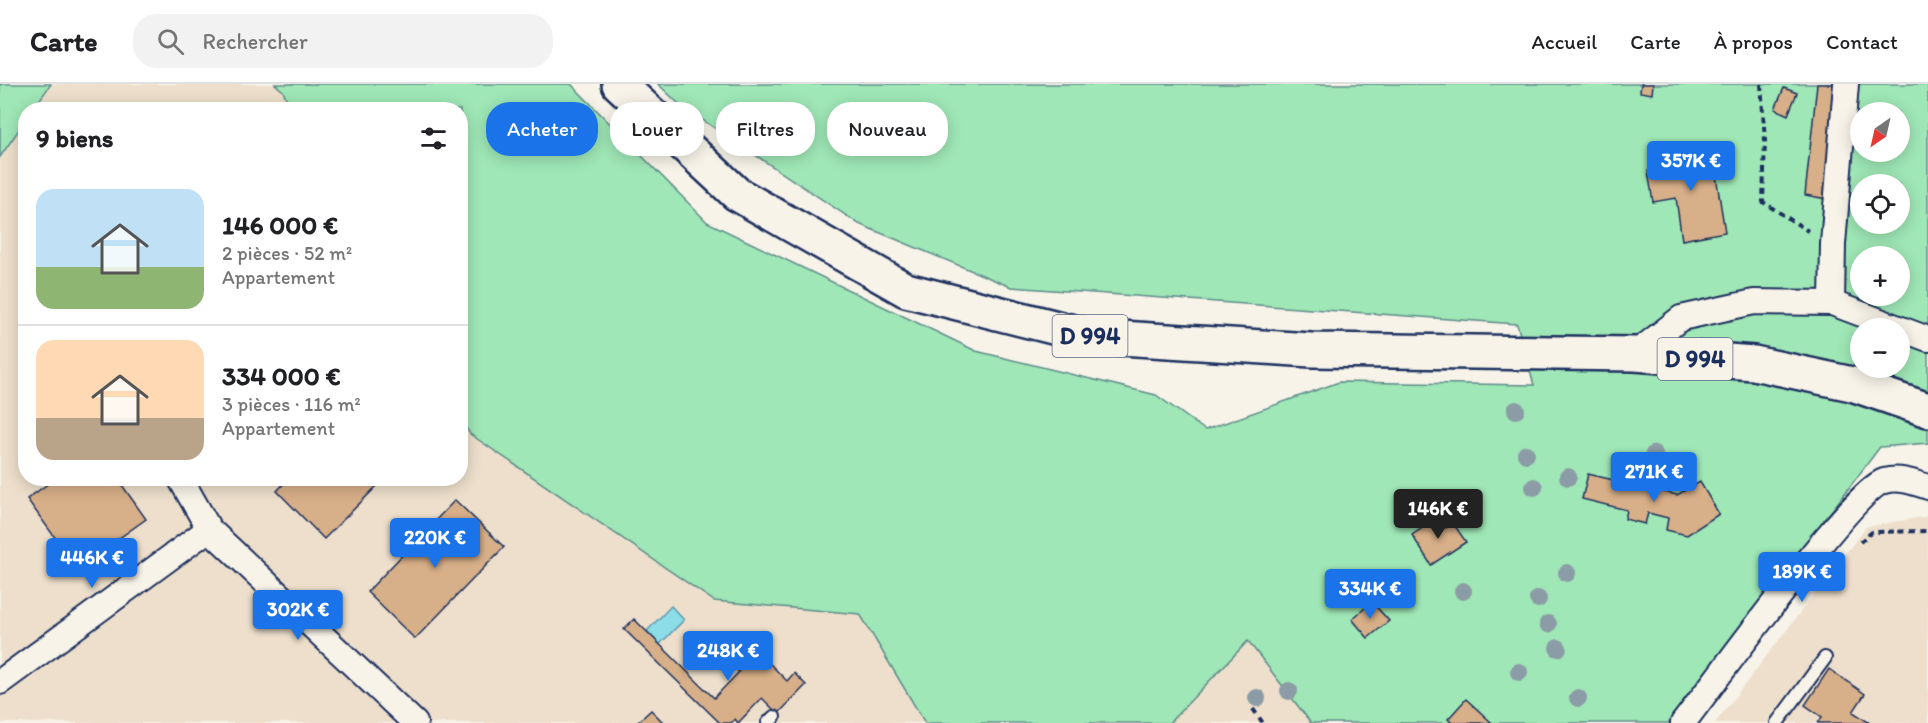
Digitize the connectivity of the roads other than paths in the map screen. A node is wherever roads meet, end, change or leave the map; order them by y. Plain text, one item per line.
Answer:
1 (619, 84) edge
2 (1846, 84) edge
3 (1832, 303) junction
4 (1928, 339) edge
5 (1635, 354) junction
6 (1928, 410) edge
7 (185, 486) edge
8 (1928, 487) edge
9 (209, 529) junction
10 (1825, 658) dead end
11 (0, 682) edge
12 (415, 723) edge
13 (1683, 723) edge
14 (1777, 723) edge

1 - 5 main road, D 994
2 - 3 street
3 - 4 street
3 - 5 street
5 - 6 main road, D 994
7 - 9 street
8 - 13 street
9 - 11 street
9 - 12 street
10 - 14 lane

